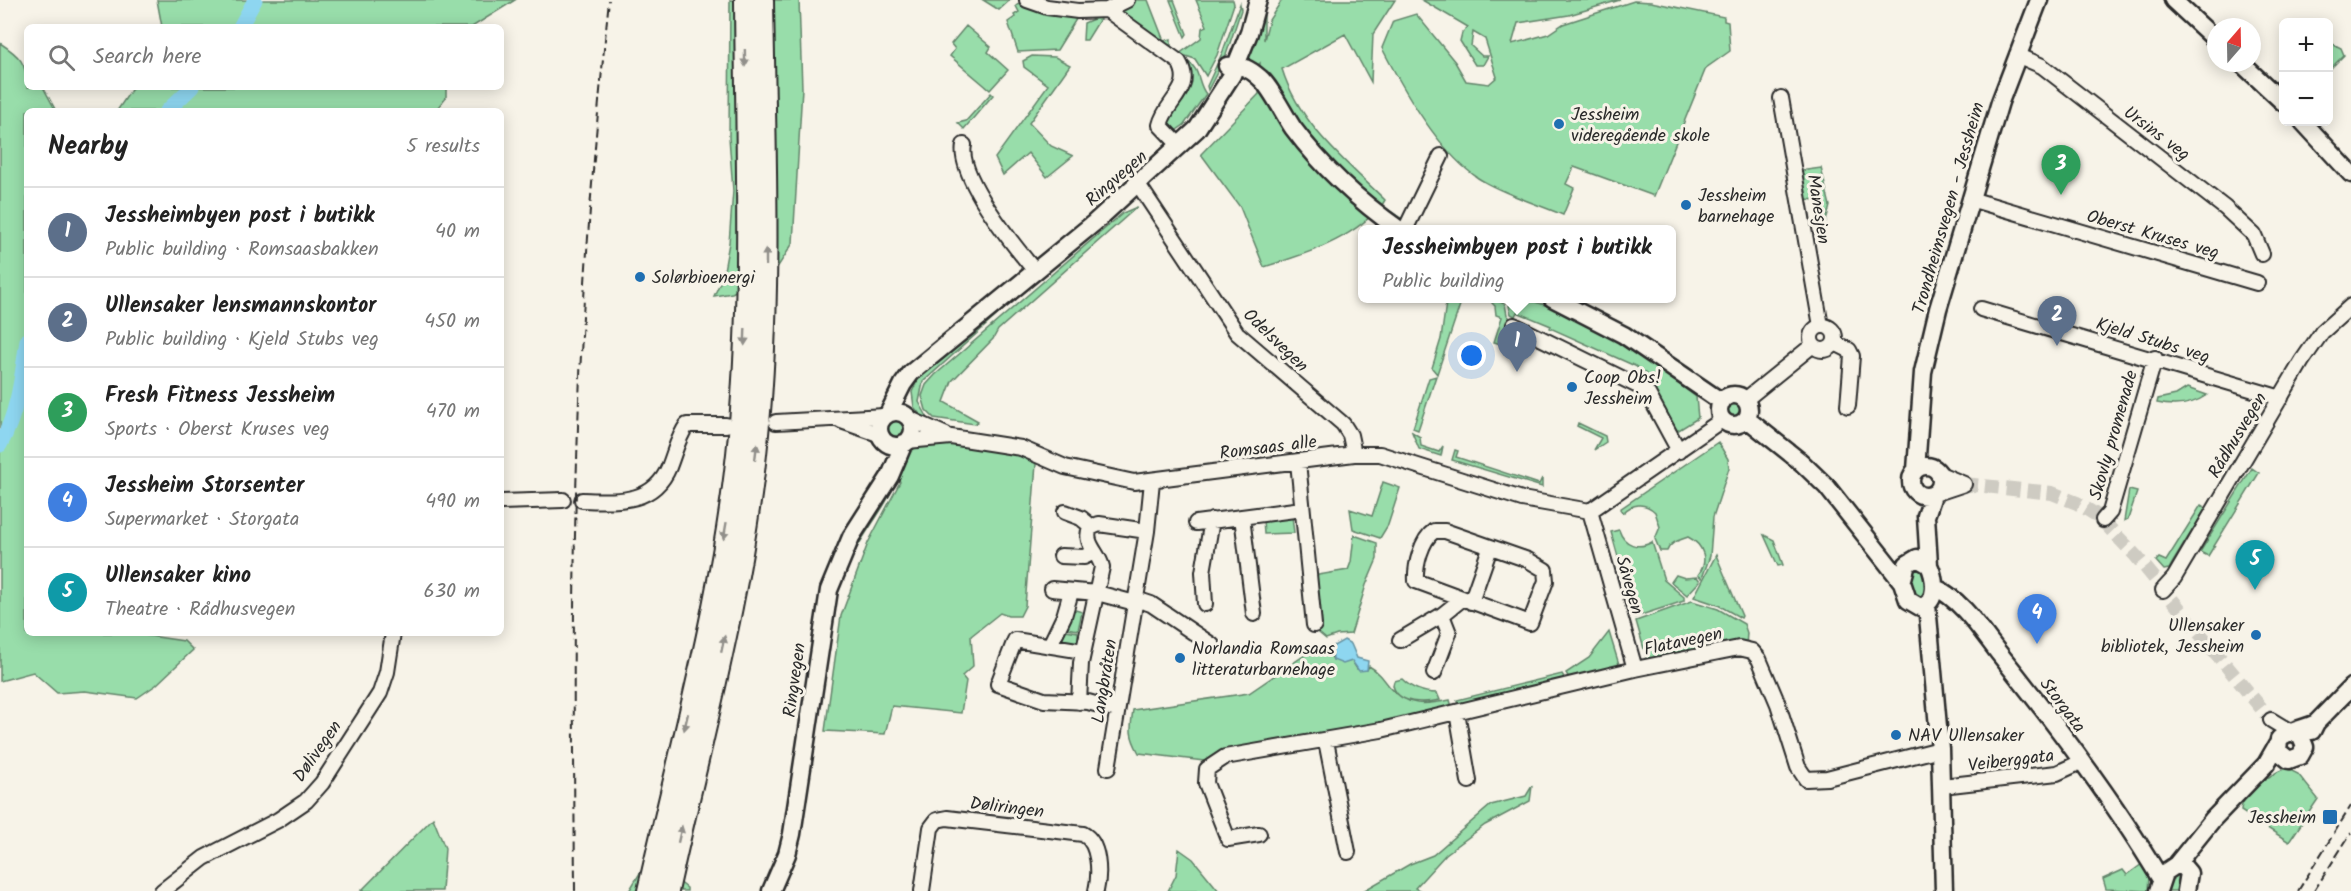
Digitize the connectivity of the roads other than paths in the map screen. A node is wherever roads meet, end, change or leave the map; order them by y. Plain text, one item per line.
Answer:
1 (745, 0) edge
2 (763, 0) edge
3 (1028, 0) edge
4 (1127, 0) edge
5 (1247, 0) edge
6 (1258, 0) edge
7 (2039, 0) edge
8 (2173, 0) edge
9 (1107, 10) junction
10 (2207, 32) edge
11 (2017, 55) junction
12 (1231, 68) junction
13 (2250, 72) edge
14 (1781, 98) dead end
15 (2279, 99) edge
16 (2307, 126) edge
17 (1177, 143) junction
18 (964, 145) dead end
19 (1441, 156) dead end
20 (2351, 174) edge
21 (1138, 184) junction
22 (1970, 199) junction
23 (1394, 225) edge
24 (1407, 225) edge
25 (1074, 236) junction
26 (2262, 254) dead end
27 (1035, 271) junction
28 (2257, 283) dead end
29 (1562, 303) edge
30 (2351, 306) edge
31 (1981, 309) dead end
32 (1514, 325) dead end
33 (1821, 326) junction
34 (1835, 342) junction
35 (1813, 345) junction
36 (2155, 358) junction
37 (921, 365) junction
38 (2280, 398) junction
39 (1745, 400) junction
40 (1722, 402) junction
41 (1848, 406) dead end
42 (887, 415) junction
43 (837, 419) junction
44 (910, 419) junction
45 (1747, 419) junction
46 (1722, 420) junction
47 (776, 423) dead end
48 (726, 425) dead end
49 (1919, 432) junction
50 (951, 437) junction
51 (883, 438) junction
52 (905, 442) junction
53 (1679, 451) junction
54 (1354, 454) junction
55 (1298, 462) junction
56 (1916, 470) junction
57 (1937, 471) junction
58 (1152, 481) junction
59 (885, 485) junction
60 (1914, 491) junction
61 (1935, 494) junction
62 (563, 500) dead end
63 (582, 500) dead end
64 (504, 502) edge
65 (1302, 509) junction
66 (1590, 511) junction
67 (1065, 512) dead end
68 (1242, 517) junction
69 (1212, 520) junction
70 (2103, 520) dead end
71 (1196, 523) dead end
72 (1092, 527) junction
73 (1147, 531) junction
74 (1490, 548) junction
75 (1878, 548) junction
76 (1094, 552) junction
77 (1061, 556) dead end
78 (1917, 562) junction
79 (1902, 582) junction
80 (1934, 587) junction
81 (1052, 589) dead end
82 (2163, 590) dead end
83 (1071, 592) junction
84 (1097, 593) junction
85 (1467, 600) junction
86 (1136, 601) junction
87 (1204, 604) dead end
88 (1919, 604) junction
89 (1254, 614) dead end
90 (1442, 615) junction
91 (1314, 625) dead end
92 (393, 636) edge
93 (1400, 640) dead end
94 (1050, 645) junction
95 (1212, 645) dead end
96 (1083, 651) junction
97 (1635, 669) junction
98 (1434, 674) dead end
99 (2351, 687) edge
100 (1078, 702) junction
101 (1117, 710) junction
102 (1457, 712) junction
103 (2289, 739) junction
104 (1326, 741) junction
105 (1940, 749) junction
106 (2081, 762) junction
107 (1108, 768) dead end
108 (1468, 781) dead end
109 (1942, 786) junction
110 (2244, 789) junction
111 (1259, 834) dead end
112 (1348, 852) dead end
113 (2178, 880) edge
114 (162, 891) edge
115 (648, 891) edge
116 (668, 891) edge
117 (771, 891) edge
118 (922, 891) edge
119 (1096, 891) edge
120 (1944, 891) edge

1 -> 115 highway
116 -> 2 highway
3 - 9 street
4 - 9 street
5 - 12 main road
6 - 12 main road
7 - 11 main road, Trondheimsvegen - Jessheim
8 - 10 main road
9 - 17 street
11 - 22 main road, Trondheimsvegen - Jessheim
11 - 26 street, Ursins veg
12 - 17 main road, Ringvegen
12 - 23 main road
13 - 15 main road
14 - 33 street, Manesjen
16 - 20 main road
17 - 21 main road, Ringvegen
17 - 25 main road, Ringvegen
18 - 27 street
19 - 24 street
21 - 25 main road, Ringvegen
21 - 54 street, Odelsvegen
22 - 28 street, Oberst Kruses veg
22 - 49 main road, Trondheimsvegen - Jessheim
25 - 27 main road, Ringvegen
27 - 37 main road, Ringvegen
29 - 40 main road
30 - 38 street, Rådhusvegen
31 - 36 street, Kjeld Stubs veg
32 - 53 street
33 - 34 street
33 - 35 street
34 - 35 street
34 - 41 street
35 - 39 street
36 - 38 street, Kjeld Stubs veg
36 - 70 street, Skovly promenade
37 - 42 main road, Ringvegen
37 - 44 main road, Ringvegen
38 - 82 street, Rådhusvegen
39 - 40 main road
39 - 45 main road
40 - 46 main road
42 - 43 street
42 - 44 main road
42 - 51 main road
43 - 47 street
43 - 51 street
44 - 50 street, Romsaas alle
44 - 52 main road
45 - 46 main road
45 - 75 main road
46 - 53 street
48 - 63 street
49 - 56 main road, Trondheimsvegen - Jessheim
49 - 57 main road, Trondheimsvegen - Jessheim
50 - 52 street, Romsaas alle
50 - 58 street, Romsaas alle
51 - 52 main road
51 - 59 main road
52 - 59 main road, Ringvegen
53 - 66 street
54 - 55 street, Romsaas alle
54 - 66 street, Romsaas alle
55 - 58 street, Romsaas alle
55 - 65 street
56 - 57 main road
56 - 60 main road
57 - 61 main road
57 - 61 street
58 - 73 street, Langbråten
59 - 117 main road, Ringvegen
60 - 61 main road
60 - 78 main road
61 - 78 main road
62 - 64 street
65 - 68 street
65 - 91 street
66 - 97 street, Såvegen
67 - 72 street
68 - 69 street
68 - 89 street
69 - 71 street
69 - 87 street
72 - 73 street
72 - 76 street
73 - 86 street, Langbråten
74 - 85 street
74 - 85 street
74 - 85 street
75 - 78 main road
75 - 79 main road
76 - 77 street
76 - 84 street
78 - 79 main road
78 - 80 main road
79 - 88 main road
80 - 88 main road
80 - 106 main road, Storgata
81 - 83 street
83 - 84 street
83 - 94 street
84 - 86 street
84 - 96 street
85 - 90 street
86 - 95 street
86 - 101 street, Langbråten
88 - 105 main road
90 - 93 street
90 - 98 street
92 - 114 street, Dølivegen
94 - 96 street
94 - 100 street
96 - 100 street
97 - 102 street, Flatavegen
97 - 105 street, Flatavegen
99 - 103 main road
100 - 101 street
101 - 107 street, Langbråten
102 - 104 street, Flatavegen
102 - 108 street
103 - 110 main road
103 - 110 main road
104 - 111 street, Flatavegen
104 - 112 street
105 - 109 main road
106 - 109 street, Veiberggata
106 - 113 main road, Storgata
109 - 120 main road
110 - 113 main road
118 - 119 street, Døliringen

